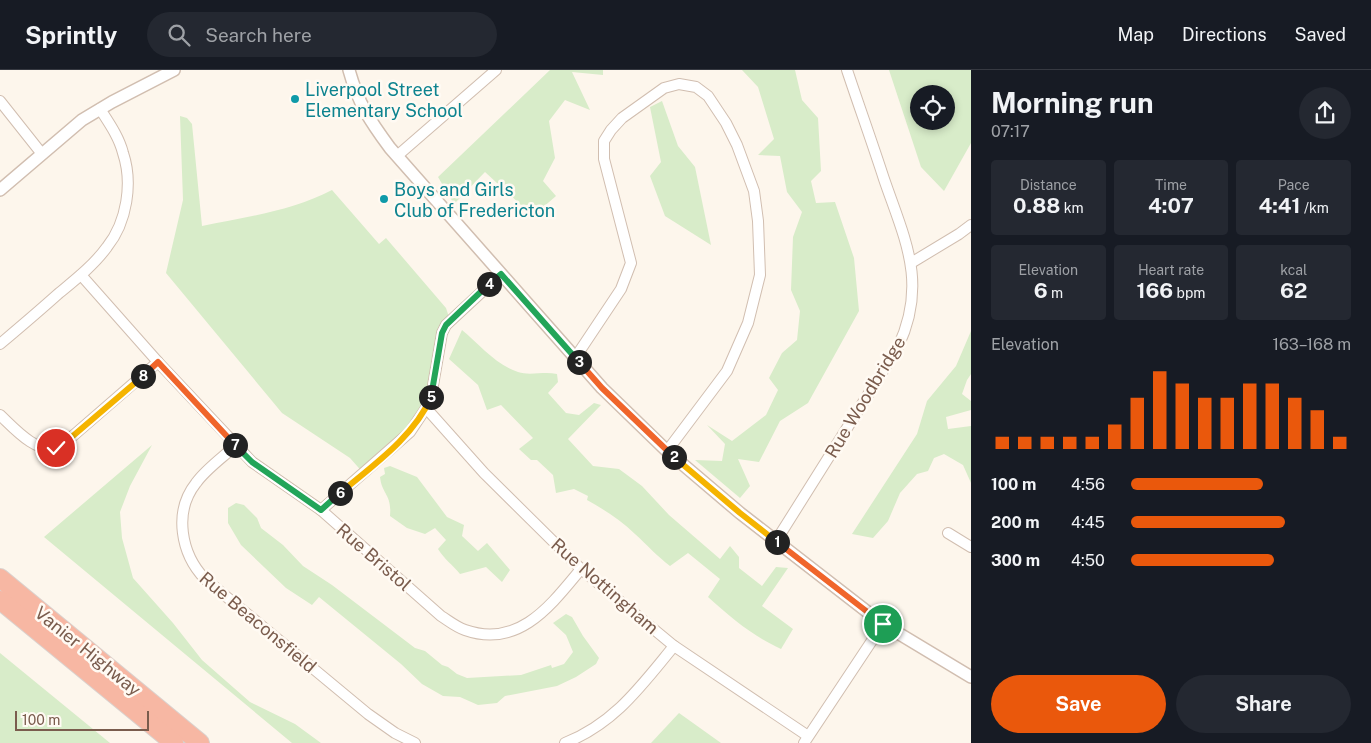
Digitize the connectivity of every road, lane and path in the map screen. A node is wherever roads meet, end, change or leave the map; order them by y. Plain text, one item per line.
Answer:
1 (174, 70) edge
2 (349, 70) edge
3 (478, 70) edge
4 (496, 70) edge
5 (847, 70) edge
6 (486, 79) junction
7 (0, 101) edge
8 (100, 109) junction
9 (42, 154) junction
10 (397, 156) junction
11 (0, 190) edge
12 (971, 225) edge
13 (911, 263) junction
14 (501, 274) junction
15 (81, 275) junction
16 (0, 344) edge
17 (575, 358) junction
18 (158, 362) junction
19 (426, 408) junction
20 (0, 415) edge
21 (235, 446) junction
22 (667, 451) junction
23 (321, 510) junction
24 (948, 533) dead end
25 (776, 541) junction
26 (971, 547) edge
27 (581, 569) junction
28 (0, 578) edge
29 (0, 600) edge
30 (883, 624) junction
31 (674, 646) junction
32 (971, 677) edge
33 (806, 740) edge
34 (174, 743) edge
35 (200, 743) edge
36 (415, 743) edge
37 (566, 743) edge

1 - 8 street
2 - 10 street
3 - 6 street
4 - 6 street
5 - 13 street, Rue Woodbridge
6 - 10 street
7 - 9 street
8 - 9 street
8 - 15 street
9 - 11 street
10 - 14 street
12 - 13 street
13 - 25 street, Rue Woodbridge
14 - 17 street
14 - 19 street
15 - 16 street
15 - 18 street, Rue Bristol
17 - 22 street
17 - 22 street
18 - 20 street
18 - 21 street, Rue Bristol
19 - 23 street
19 - 27 street, Rue Nottingham
21 - 23 street, Rue Bristol
21 - 36 street, Rue Beaconsfield
22 - 25 street
23 - 27 street, Rue Bristol
24 - 26 street
25 - 30 street
27 - 31 street, Rue Nottingham
28 - 35 highway, Vanier Highway
29 - 34 highway, Vanier Highway
30 - 32 street
30 - 33 street
31 - 33 street, Rue Nottingham
31 - 37 street

